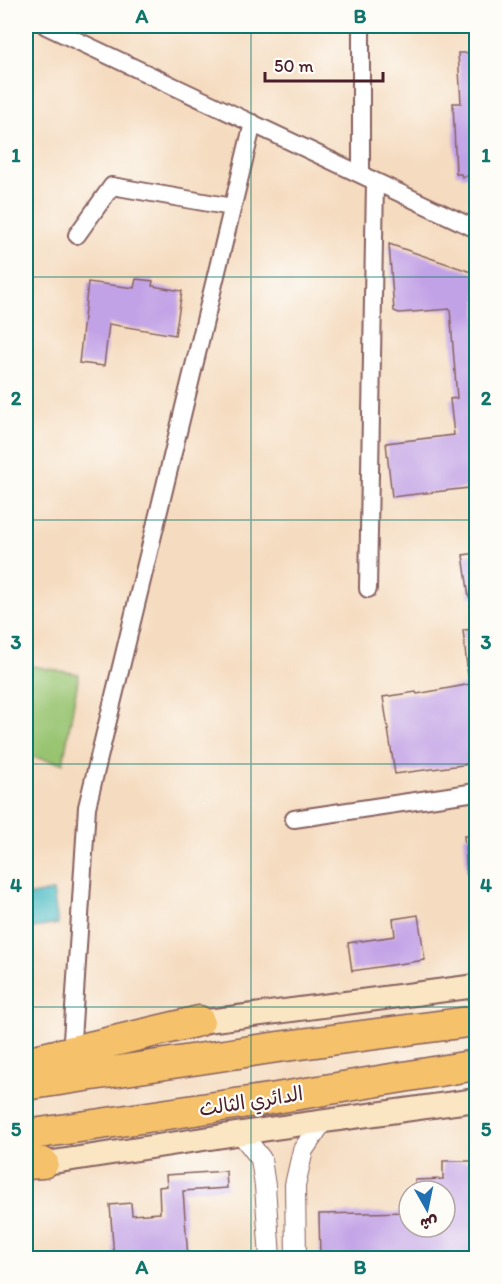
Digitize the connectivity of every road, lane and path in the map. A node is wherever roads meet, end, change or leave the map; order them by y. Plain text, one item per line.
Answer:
1 (46, 26) edge
2 (361, 26) edge
3 (253, 123) junction
4 (368, 178) junction
5 (232, 207) junction
6 (477, 229) edge
7 (77, 235) dead end
8 (368, 589) dead end
9 (477, 792) edge
10 (294, 819) dead end
11 (477, 986) edge
12 (477, 1021) edge
13 (199, 1022) junction
14 (72, 1040) junction
15 (26, 1047) edge
16 (26, 1062) edge
17 (477, 1065) edge
18 (26, 1085) edge
19 (477, 1100) edge
20 (322, 1122) junction
21 (241, 1133) junction
22 (26, 1136) edge
23 (31, 1165) edge
24 (270, 1258) edge
25 (296, 1258) edge

1 - 3 street
2 - 4 street
3 - 4 street
3 - 5 street
4 - 6 street
4 - 8 street
5 - 7 street
5 - 14 street
9 - 10 street
11 - 13 main road
12 - 18 highway
13 - 14 main road
13 - 16 highway
14 - 15 main road
17 - 22 highway, الدائري الثالث
19 - 20 main road
20 - 21 main road
20 - 25 street
21 - 23 main road
21 - 24 street

